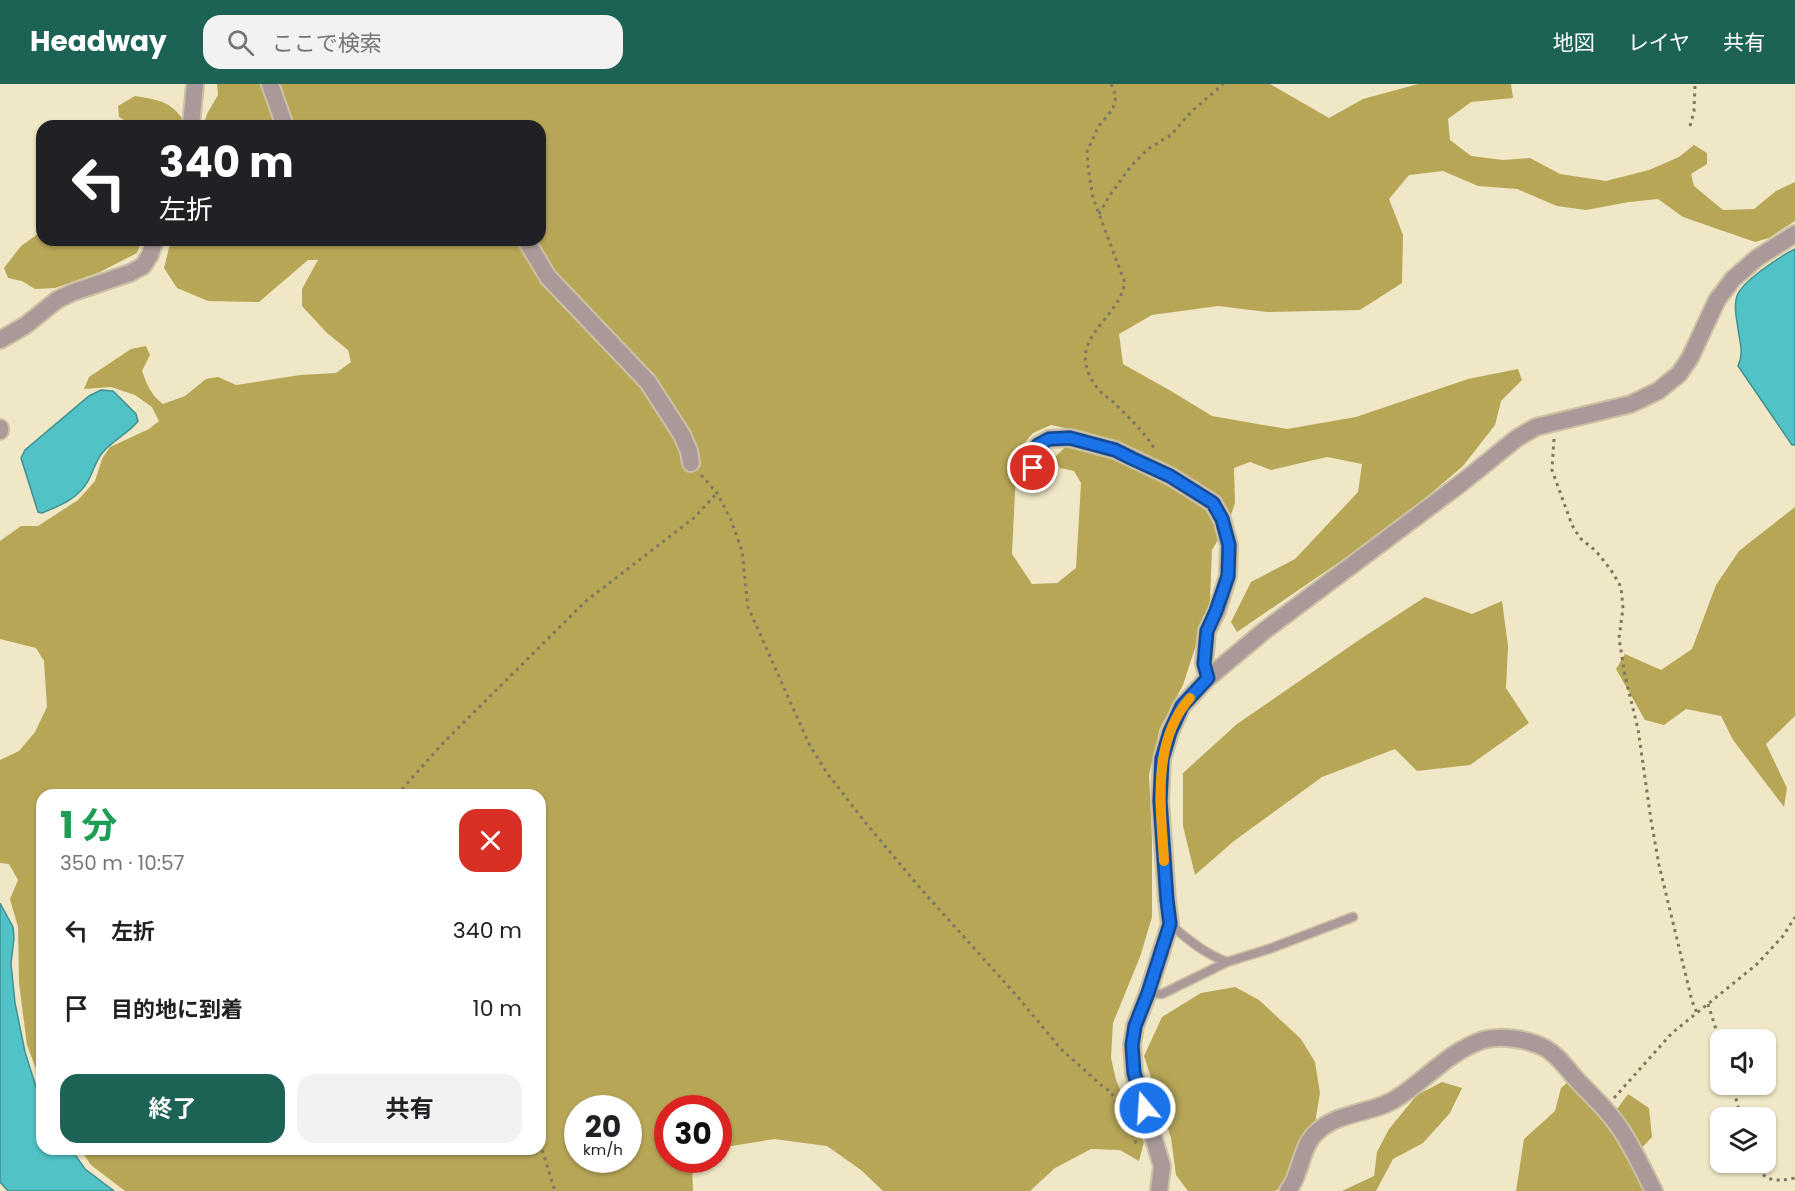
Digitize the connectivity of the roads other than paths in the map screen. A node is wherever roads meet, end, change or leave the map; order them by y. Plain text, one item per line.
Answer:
1 (195, 84) edge
2 (270, 84) edge
3 (192, 120) edge
4 (283, 120) edge
5 (1795, 234) edge
6 (153, 246) edge
7 (530, 246) edge
8 (0, 340) edge
9 (691, 463) road end
10 (1033, 468) dead end
11 (1208, 678) junction
12 (1353, 917) dead end
13 (1170, 924) junction
14 (1227, 962) junction
15 (1148, 993) junction
16 (1161, 1190) edge
17 (1288, 1191) edge
18 (1654, 1191) edge

1 - 3 street
2 - 4 street
5 - 11 street
6 - 8 street
7 - 9 street
10 - 11 street
11 - 13 street
12 - 14 lane
13 - 14 lane
13 - 15 street
14 - 15 lane
15 - 16 street
17 - 18 street

